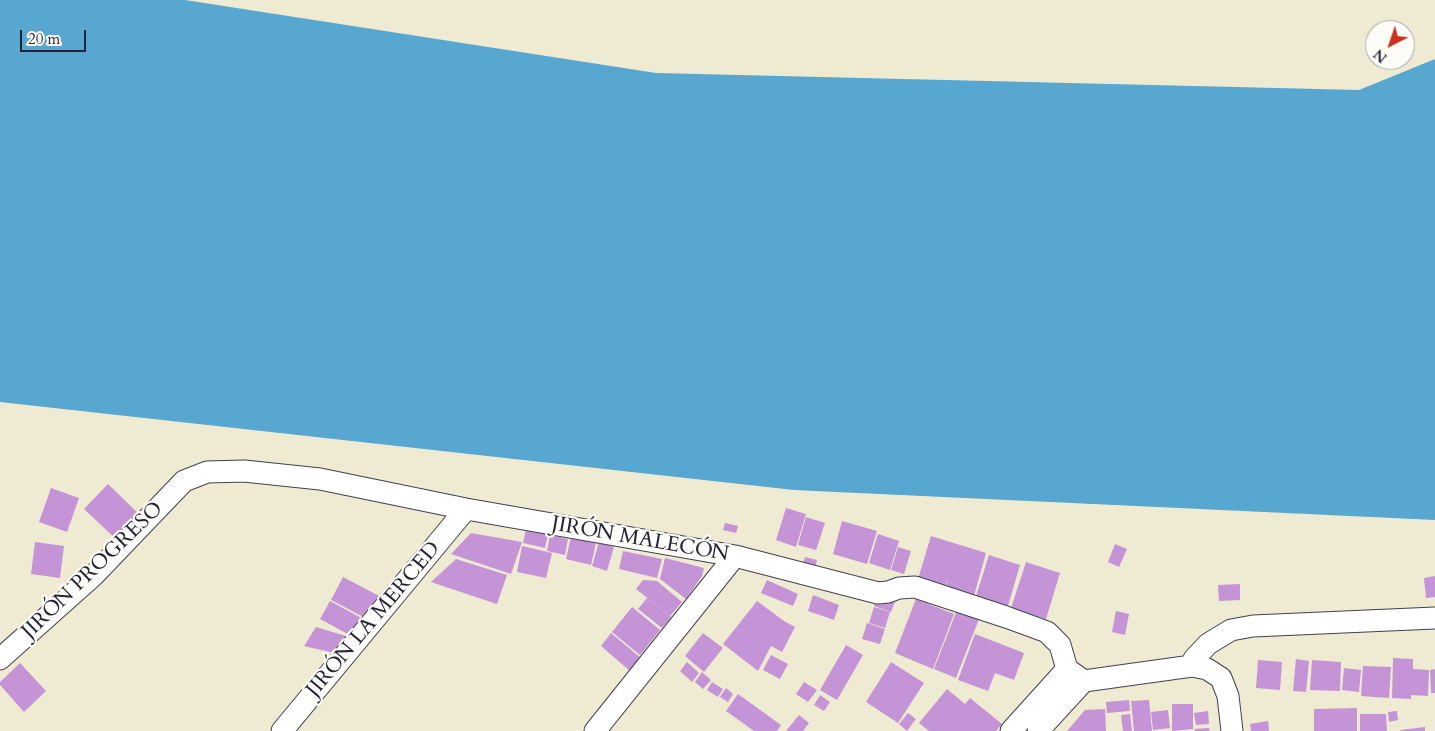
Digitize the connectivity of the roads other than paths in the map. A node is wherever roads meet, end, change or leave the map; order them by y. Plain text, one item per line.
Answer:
1 (184, 481) joint
2 (466, 510) junction
3 (734, 556) junction
4 (1435, 618) edge
5 (0, 659) edge
6 (1192, 666) junction
7 (1075, 675) junction
8 (282, 731) edge
9 (595, 731) edge
10 (1011, 731) edge
11 (1038, 731) edge
12 (1232, 731) edge

1 - 2 street, JIRÓN MALECÓN
1 - 5 street, JIRÓN PROGRESO
2 - 3 street, JIRÓN MALECÓN
2 - 8 street, JIRÓN LA MERCED
3 - 7 street, JIRÓN MALECÓN
3 - 9 street
4 - 6 street
6 - 7 street
6 - 12 street
7 - 10 street
7 - 11 street

